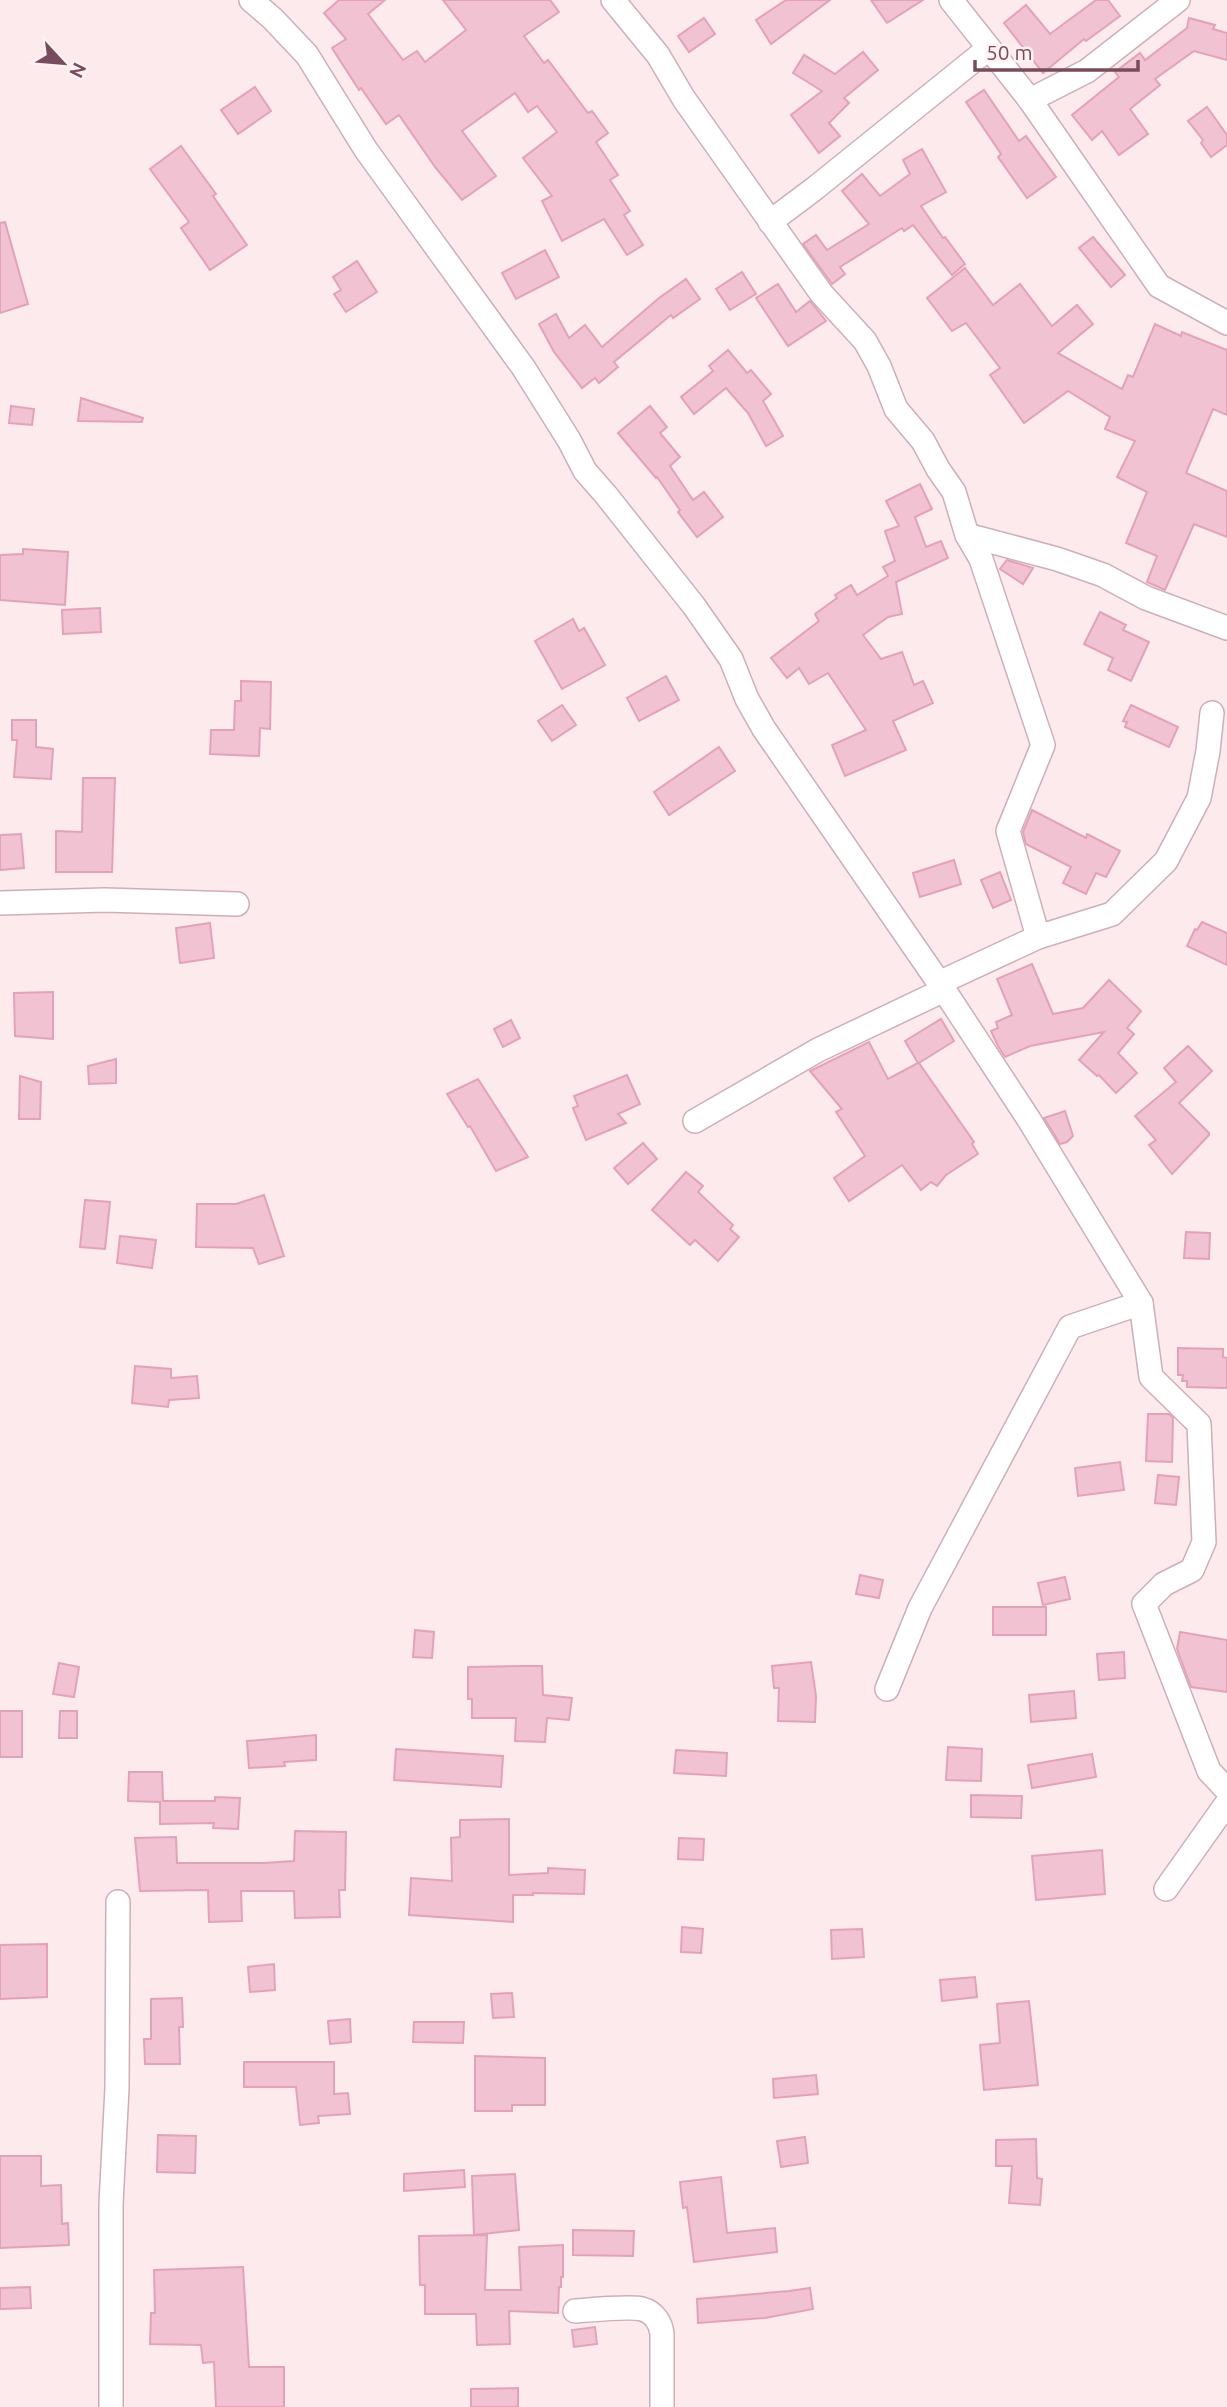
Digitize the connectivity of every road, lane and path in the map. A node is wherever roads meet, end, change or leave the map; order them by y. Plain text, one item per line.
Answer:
1 (251, 0) edge
2 (613, 0) edge
3 (951, 0) edge
4 (1178, 0) edge
5 (989, 48) junction
6 (1030, 100) junction
7 (770, 222) junction
8 (1227, 323) edge
9 (967, 535) junction
10 (1227, 628) edge
11 (1212, 713) dead end
12 (0, 903) edge
13 (237, 904) dead end
14 (1038, 937) junction
15 (942, 986) junction
16 (695, 1121) dead end
17 (1141, 1303) junction
18 (887, 1689) dead end
19 (1227, 1790) edge
20 (1227, 1803) edge
21 (1166, 1889) dead end
22 (118, 1902) dead end
23 (575, 2311) dead end
24 (111, 2407) edge
25 (662, 2407) edge

1 - 15 street
2 - 7 street
3 - 5 street
4 - 6 street
5 - 6 street
5 - 7 street
6 - 8 street
7 - 9 street
9 - 10 street
9 - 14 street
11 - 14 street
12 - 13 street
14 - 15 street
15 - 16 street
15 - 17 street
17 - 18 street
17 - 19 street
20 - 21 street
22 - 24 street
23 - 25 street

